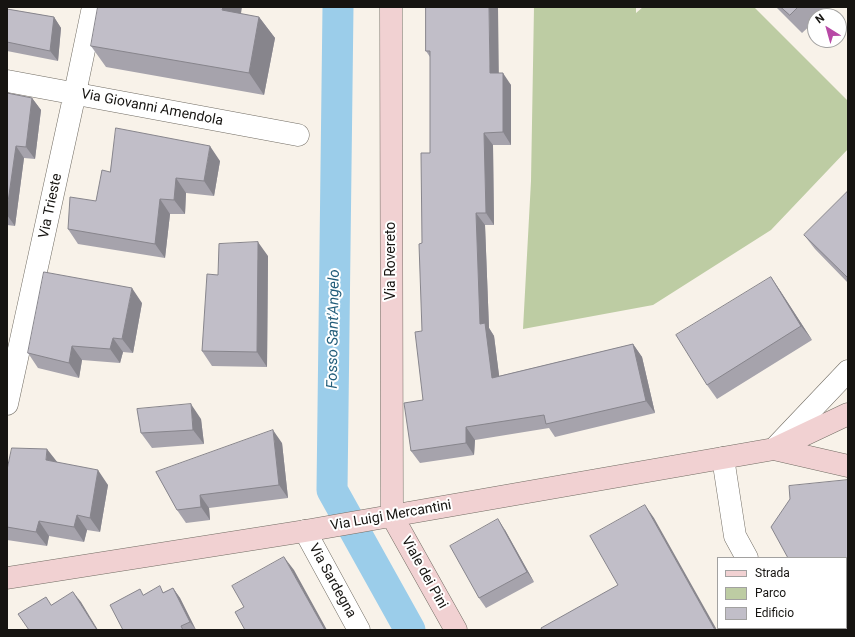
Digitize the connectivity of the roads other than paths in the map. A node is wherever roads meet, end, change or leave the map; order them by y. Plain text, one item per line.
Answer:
1 (93, 7) edge
2 (391, 7) edge
3 (7, 80) edge
4 (76, 94) junction
5 (298, 136) dead end
6 (848, 371) edge
7 (7, 404) edge
8 (848, 414) edge
9 (774, 449) junction
10 (723, 458) junction
11 (848, 466) edge
12 (392, 516) junction
13 (305, 531) junction
14 (746, 557) edge
15 (7, 578) edge
16 (360, 630) edge
17 (456, 630) edge

1 - 4 street, Via Trieste
2 - 12 street, Via Rovereto
3 - 4 street, Via Giovanni Amendola
4 - 5 street, Via Giovanni Amendola
4 - 7 street, Via Trieste
6 - 9 street
8 - 9 street
9 - 10 street, Via Luigi Mercantini
9 - 11 street
10 - 12 street, Via Luigi Mercantini
10 - 14 street
12 - 13 street, Via Luigi Mercantini
12 - 17 street, Viale dei Pini
13 - 15 street, Via Luigi Mercantini
13 - 16 street, Via Sardegna

